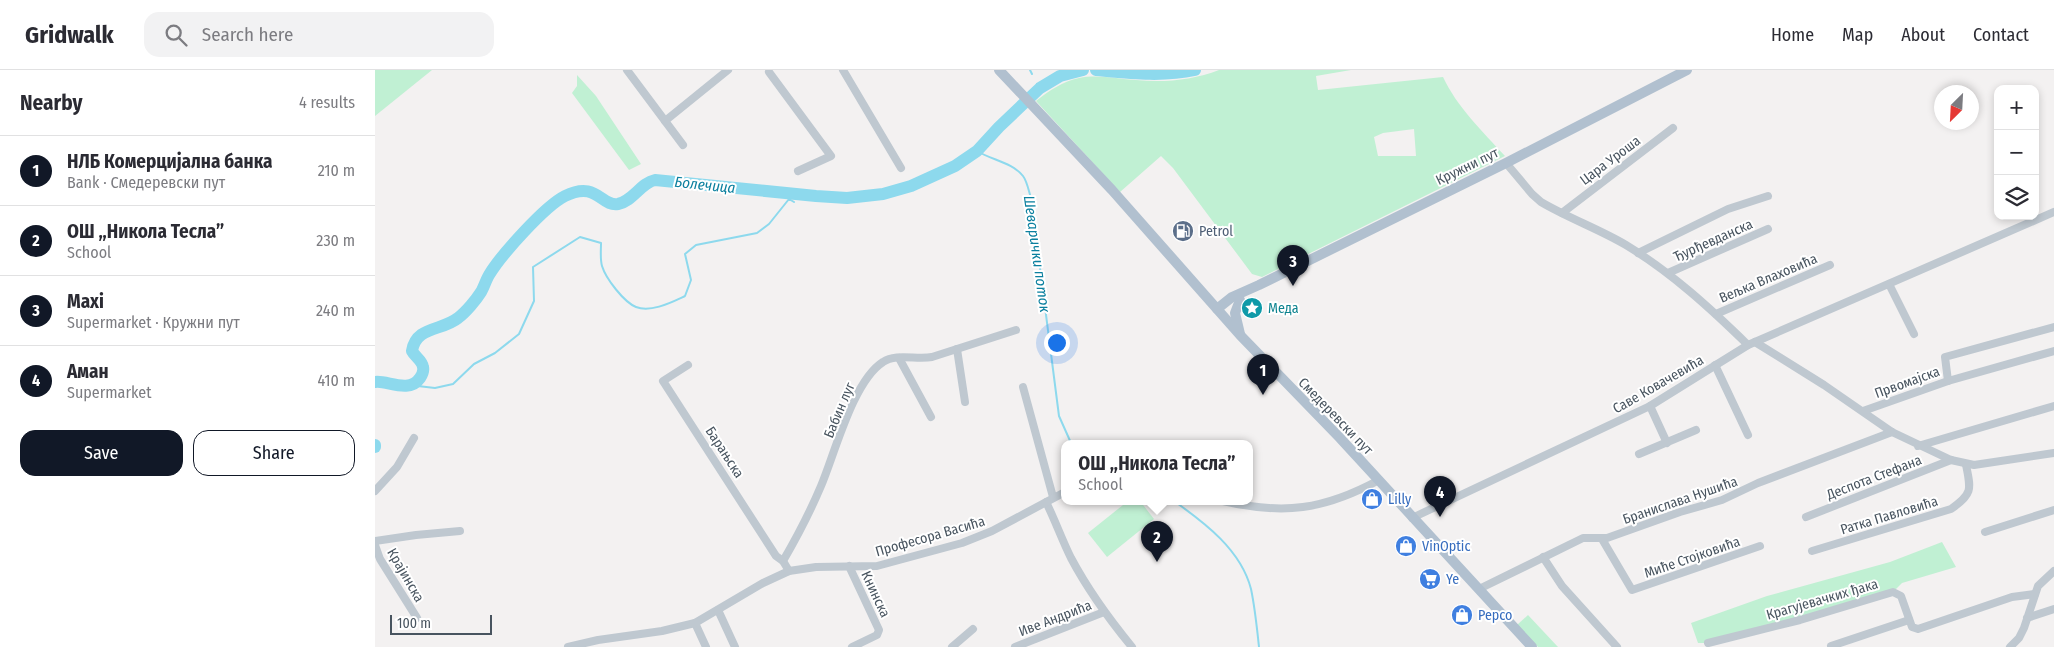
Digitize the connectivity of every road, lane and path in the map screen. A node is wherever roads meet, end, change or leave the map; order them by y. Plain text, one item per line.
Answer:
1 (627, 70) edge
2 (728, 70) edge
3 (843, 70) edge
4 (999, 70) edge
5 (1687, 70) edge
6 (768, 71) edge
7 (665, 121) junction
8 (1673, 128) dead end
9 (683, 145) dead end
10 (1506, 163) junction
11 (901, 168) dead end
12 (798, 171) dead end
13 (1768, 196) dead end
14 (1561, 212) junction
15 (2054, 212) edge
16 (1769, 230) dead end
17 (1638, 253) junction
18 (1830, 265) dead end
19 (1668, 273) junction
20 (1889, 284) junction
21 (1204, 296) junction
22 (1236, 298) junction
23 (1219, 311) junction
24 (1716, 314) junction
25 (2054, 327) edge
26 (1017, 330) dead end
27 (1914, 334) dead end
28 (1240, 335) junction
29 (1752, 343) junction
30 (957, 349) junction
31 (2054, 351) edge
32 (899, 358) junction
33 (688, 365) dead end
34 (1715, 365) junction
35 (1948, 381) junction
36 (1023, 387) dead end
37 (965, 402) dead end
38 (1650, 406) junction
39 (2054, 406) edge
40 (1863, 411) junction
41 (931, 417) dead end
42 (1696, 430) dead end
43 (1892, 432) junction
44 (1748, 435) dead end
45 (415, 438) dead end
46 (1667, 443) junction
47 (1918, 446) junction
48 (2054, 453) edge
49 (1639, 454) dead end
50 (1951, 460) junction
51 (1966, 465) junction
52 (1379, 480) junction
53 (375, 491) edge
54 (1061, 494) edge
55 (1053, 497) junction
56 (1046, 502) junction
57 (1245, 505) edge
58 (2054, 510) edge
59 (1806, 517) dead end
60 (1412, 518) junction
61 (460, 531) dead end
62 (1985, 532) dead end
63 (1602, 539) junction
64 (375, 541) edge
65 (375, 545) edge
66 (1759, 546) dead end
67 (1812, 551) dead end
68 (1543, 557) junction
69 (783, 561) junction
70 (849, 566) junction
71 (789, 571) junction
72 (2054, 571) edge
73 (1479, 589) junction
74 (2035, 594) junction
75 (2054, 609) edge
76 (719, 610) junction
77 (1104, 612) junction
78 (417, 618) dead end
79 (2027, 618) junction
80 (1909, 620) junction
81 (695, 623) junction
82 (973, 628) dead end
83 (1708, 643) dead end
84 (1831, 646) dead end
85 (568, 647) edge
86 (707, 647) edge
87 (735, 647) edge
88 (852, 647) edge
89 (952, 647) edge
90 (1015, 647) edge
91 (1132, 647) edge
92 (1532, 647) edge
93 (1617, 647) edge
94 (2010, 647) edge

1 - 7 street
2 - 7 street
3 - 11 street
4 - 21 main road, Смедеревски пут
5 - 10 main road, Кружни пут
6 - 12 street
7 - 9 street
8 - 14 street, Цара Уроша
10 - 14 street, Првомајска
10 - 22 main road, Кружни пут
13 - 17 street
14 - 17 street, Првомајска
15 - 20 street, Саве Ковачевића
16 - 19 street, Ђурђевданска
17 - 19 street, Првомајска
18 - 24 street, Вељка Влаховића
19 - 24 street, Првомајска
20 - 27 street
20 - 29 street, Саве Ковачевића
21 - 22 main road
21 - 23 main road, Смедеревски пут
22 - 23 main road, Кружни пут
22 - 28 main road
23 - 28 main road, Смедеревски пут
24 - 29 street, Првомајска
25 - 35 street
26 - 30 street, Бабин луг
28 - 52 main road, Смедеревски пут
29 - 34 street, Саве Ковачевића
29 - 40 street, Првомајска
30 - 32 street, Бабин луг
30 - 37 street
31 - 35 street, Првомајска
32 - 41 street
32 - 69 street, Бабин луг
33 - 69 street, Барањска
34 - 38 street, Саве Ковачевића
34 - 44 street
35 - 40 street, Првомајска
36 - 55 street
38 - 46 street
38 - 60 street, Саве Ковачевића
39 - 47 street
40 - 43 street
42 - 46 street
43 - 47 street
43 - 63 street, Бранислава Нушића
45 - 53 street
46 - 49 street
47 - 50 street
48 - 51 street
50 - 51 street
50 - 59 street, Деспота Стефана
51 - 67 street, Ратка Павловића
52 - 57 street
52 - 60 main road, Смедеревски пут
54 - 55 street, Професора Васића
55 - 56 street, Професора Васића
56 - 70 street, Професора Васића
56 - 77 street
58 - 62 street
60 - 73 main road, Смедеревски пут
61 - 64 street
63 - 66 street, Миће Стојковића
63 - 68 street, Бранислава Нушића
65 - 78 street, Крајинска
68 - 73 street, Бранислава Нушића
68 - 93 street
69 - 71 street
70 - 71 street, Професора Васића
70 - 88 street, Книнска
71 - 76 street, Професора Васића
72 - 74 street
73 - 92 main road, Смедеревски пут
74 - 79 street
74 - 80 street
75 - 79 street
76 - 81 street, Професора Васића
76 - 87 street
77 - 90 street, Иве Андрића
77 - 91 street
79 - 94 street
80 - 83 street, Крагујевачких ђака
80 - 84 street
81 - 85 street, Професора Васића
81 - 86 street
82 - 89 street

